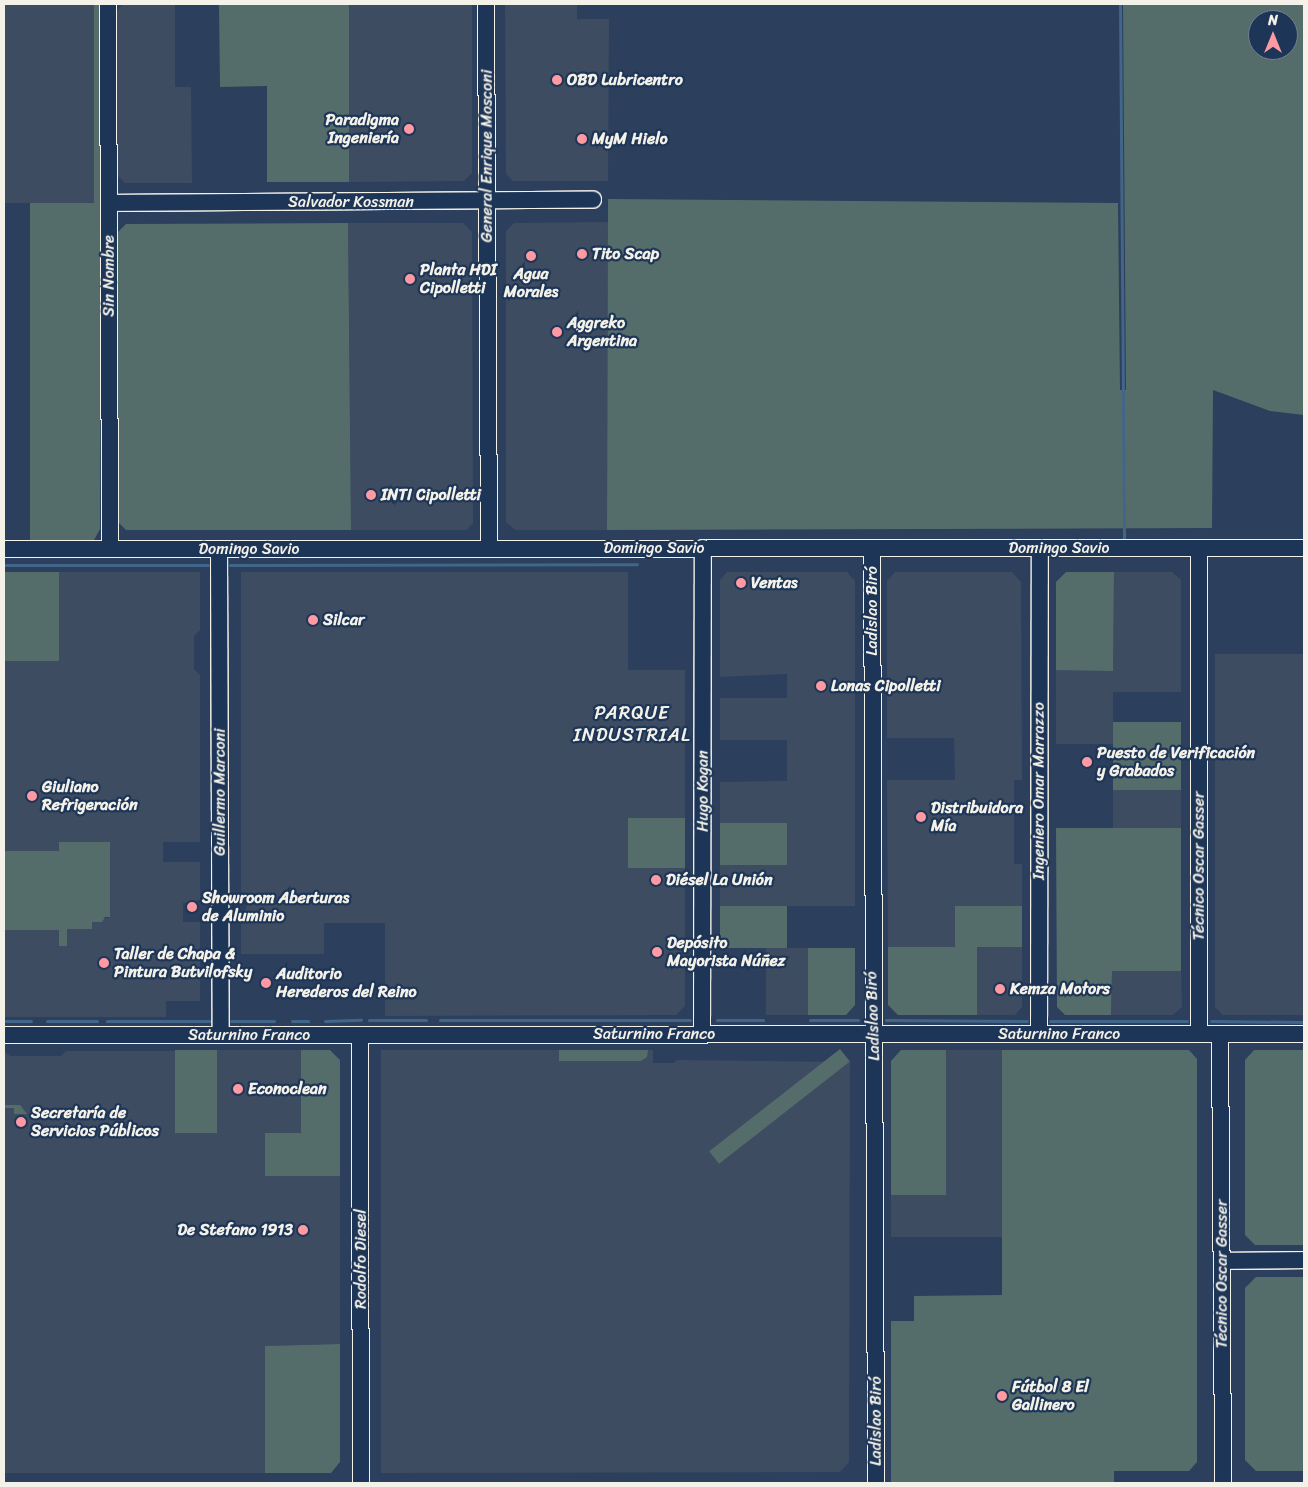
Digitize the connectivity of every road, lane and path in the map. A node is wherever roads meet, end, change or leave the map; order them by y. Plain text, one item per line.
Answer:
1 (108, 4) edge
2 (486, 4) edge
3 (593, 200) dead end
4 (487, 201) junction
5 (109, 203) junction
6 (703, 548) junction
7 (872, 548) junction
8 (1040, 548) junction
9 (1199, 548) junction
10 (1304, 548) edge
11 (4, 549) edge
12 (110, 549) junction
13 (219, 549) junction
14 (488, 549) junction
15 (702, 1034) junction
16 (874, 1034) junction
17 (1039, 1034) junction
18 (1199, 1034) junction
19 (1220, 1034) junction
20 (1304, 1034) edge
21 (4, 1035) edge
22 (221, 1035) junction
23 (360, 1035) junction
24 (1222, 1260) junction
25 (1304, 1260) edge
26 (362, 1483) edge
27 (876, 1483) edge
28 (1223, 1483) edge

1 - 5 street, Sin Nombre
2 - 4 street, General Enrique Mosconi
3 - 4 street, Salvador Kossman
4 - 5 street, Salvador Kossman
4 - 14 street, General Enrique Mosconi
5 - 12 street, Sin Nombre
6 - 7 street, Domingo Savio
6 - 14 street, Domingo Savio
6 - 15 street, Hugo Kogan
7 - 8 street, Domingo Savio
7 - 16 street, Ladislao Biró
8 - 9 street, Domingo Savio
8 - 17 street, Ingeniero Omar Marrazzo
9 - 10 street, Domingo Savio
9 - 18 street, Técnico Oscar Gasser
11 - 12 street, Domingo Savio
12 - 13 street, Domingo Savio
13 - 14 street, Domingo Savio
13 - 22 street, Guillermo Marconi
15 - 16 street, Saturnino Franco
15 - 23 street, Saturnino Franco
16 - 17 street, Saturnino Franco
16 - 27 street, Ladislao Biró
17 - 18 street, Saturnino Franco
18 - 19 street, Saturnino Franco
19 - 20 street, Saturnino Franco
19 - 24 street, Técnico Oscar Gasser
21 - 22 street, Saturnino Franco
22 - 23 street, Saturnino Franco
23 - 26 street, Rodolfo Diesel
24 - 25 street
24 - 28 street, Técnico Oscar Gasser

